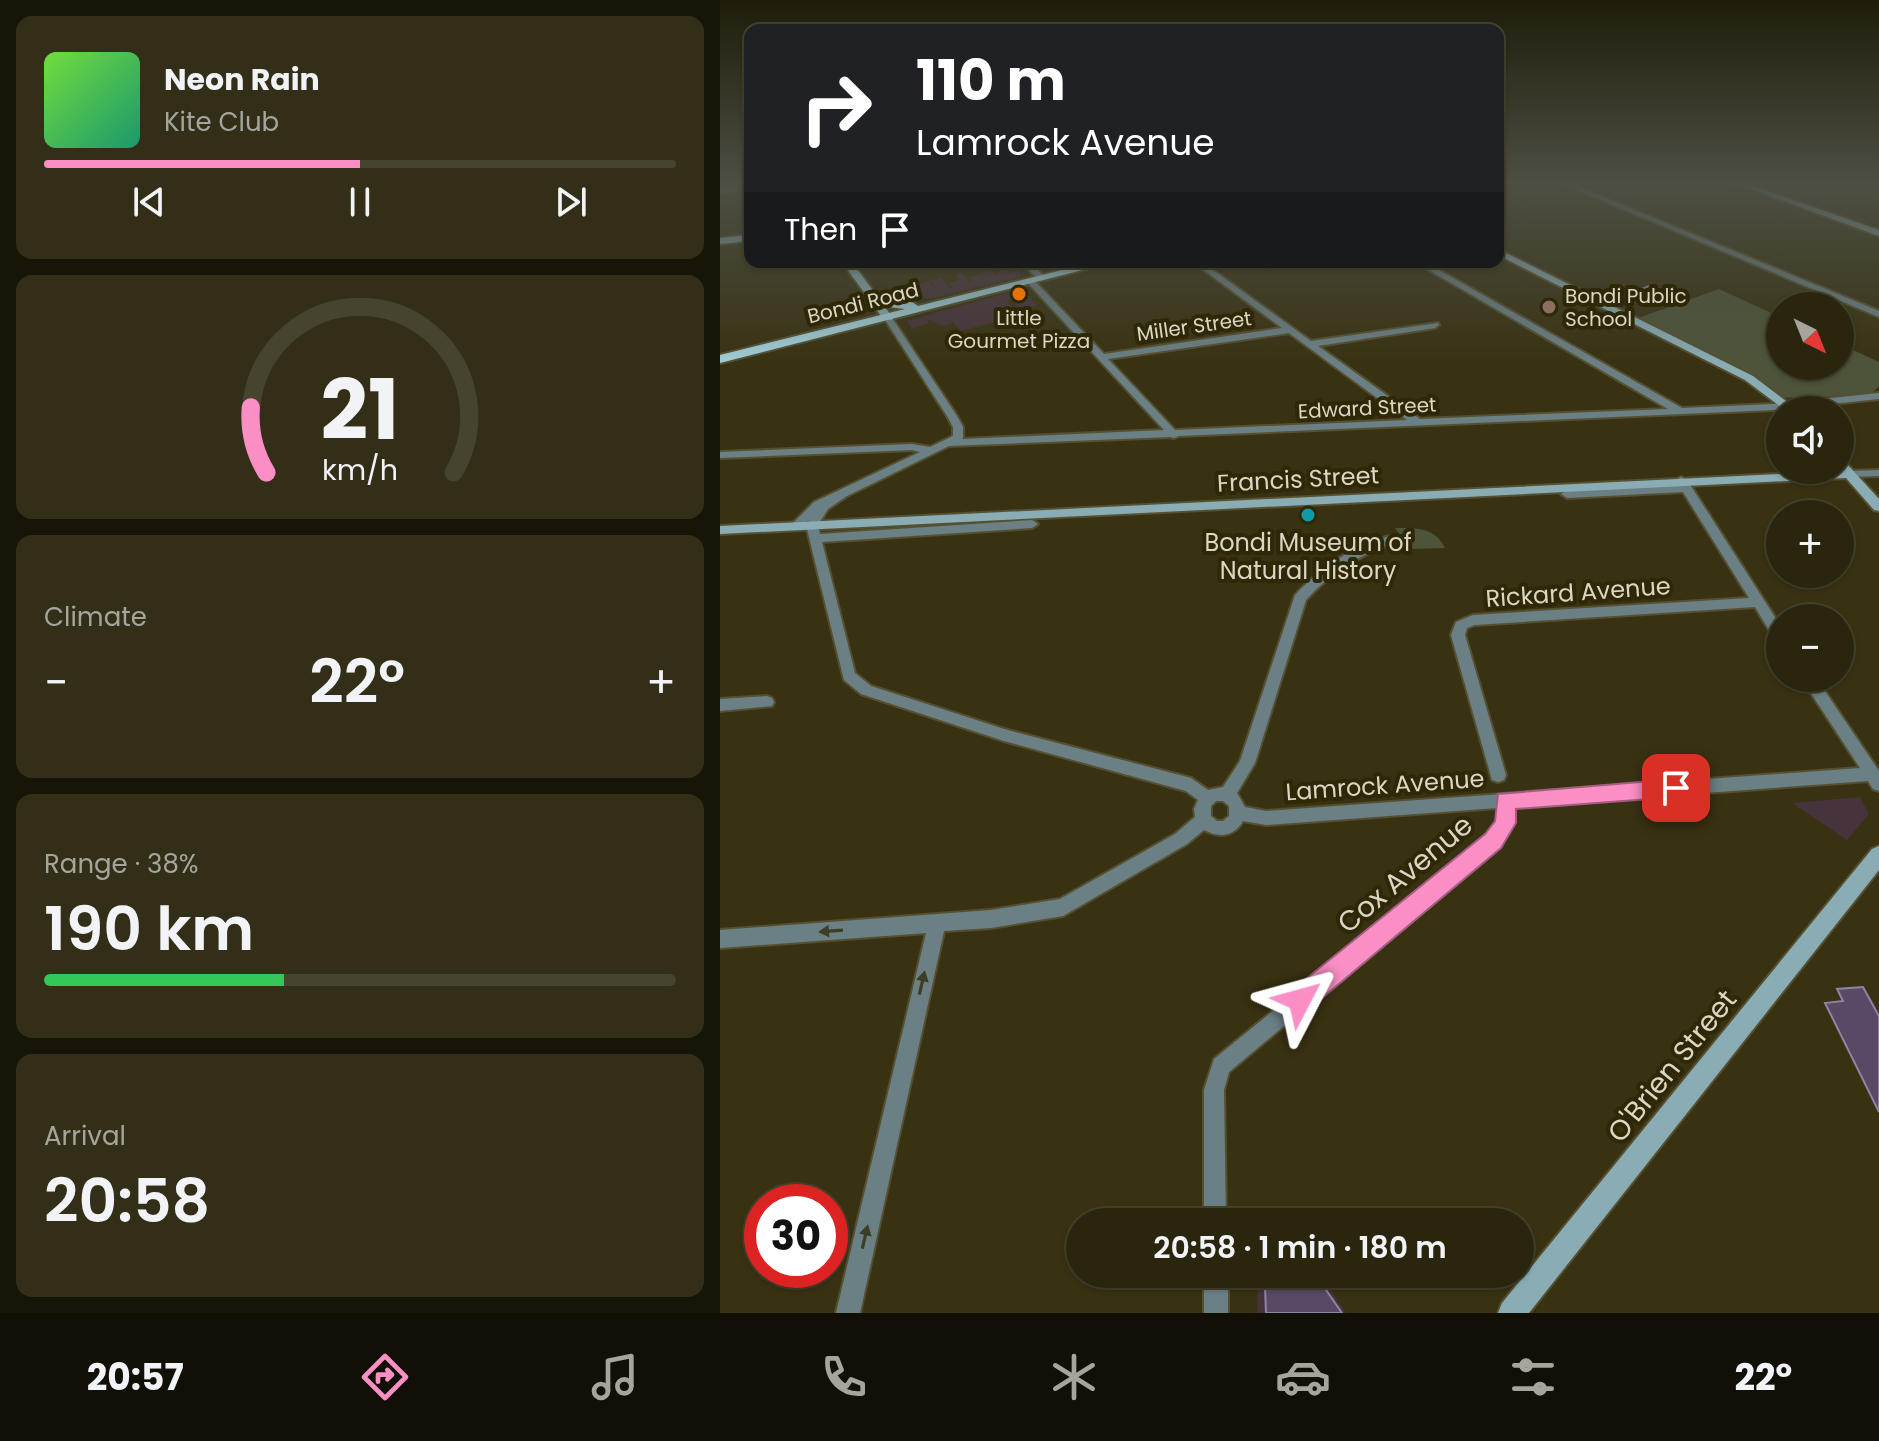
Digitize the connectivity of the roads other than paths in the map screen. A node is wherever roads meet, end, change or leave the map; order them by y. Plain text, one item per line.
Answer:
1 (1711, 244) edge
2 (1504, 255) edge
3 (851, 268) edge
4 (1029, 268) edge
5 (1084, 268) edge
6 (1205, 268) edge
7 (1430, 268) edge
8 (1036, 280) junction
9 (876, 302) junction
10 (930, 307) junction
11 (1879, 314) edge
12 (888, 318) junction
13 (1435, 325) dead end
14 (1290, 330) junction
15 (1310, 344) junction
16 (1103, 357) junction
17 (720, 359) edge
18 (1774, 396) edge
19 (1879, 396) edge
20 (1854, 399) edge
21 (1766, 408) edge
22 (1678, 410) junction
23 (1418, 423) junction
24 (1174, 435) junction
25 (949, 443) junction
26 (933, 451) junction
27 (720, 455) edge
28 (1854, 469) edge
29 (1879, 473) edge
30 (1766, 476) edge
31 (1854, 478) edge
32 (1684, 484) junction
33 (1567, 494) dead end
34 (841, 496) junction
35 (1879, 507) edge
36 (1032, 524) dead end
37 (797, 525) junction
38 (720, 530) edge
39 (814, 531) junction
40 (1389, 540) dead end
41 (1758, 602) junction
42 (1766, 614) edge
43 (1817, 692) edge
44 (767, 702) dead end
45 (720, 705) edge
46 (1498, 775) dead end
47 (1875, 779) edge
48 (1227, 795) junction
49 (1208, 799) junction
50 (1505, 800) junction
51 (1239, 813) junction
52 (1204, 820) junction
53 (1879, 855) edge
54 (937, 923) junction
55 (720, 939) edge
56 (1215, 1208) edge
57 (1216, 1288) edge
58 (848, 1313) edge
59 (1216, 1313) edge
60 (1512, 1313) edge

1 - 11 street
2 - 18 street
3 - 9 street
4 - 8 street
5 - 8 main road, Bondi Road
6 - 14 street
7 - 22 street
8 - 10 main road, Bondi Road
8 - 16 street
9 - 10 main road
9 - 12 street
10 - 12 main road, Bondi Road
12 - 17 main road, Bondi Road
12 - 25 street
13 - 15 street
14 - 15 street
14 - 16 street, Miller Street
15 - 23 street
16 - 24 street
19 - 20 street, Edward Street
21 - 22 street, Edward Street
22 - 23 street, Edward Street
23 - 24 street, Edward Street
24 - 25 street, Edward Street
25 - 26 street
26 - 27 street
26 - 34 street
28 - 29 street, Francis Street
30 - 32 street, Francis Street
31 - 35 street
32 - 33 street, Francis Street
32 - 39 street, Francis Street
32 - 41 street
34 - 37 street
34 - 39 street
36 - 39 street, Francis Street
37 - 38 street, Francis Street
37 - 39 street, Francis Street
39 - 49 street
40 - 48 street
41 - 42 street
41 - 46 street, Rickard Avenue
43 - 47 street
44 - 45 street
47 - 50 street, Lamrock Avenue
48 - 49 street
48 - 51 street
49 - 52 street
50 - 51 street, Lamrock Avenue
50 - 56 street, Cox Avenue
51 - 52 street
52 - 54 street
53 - 60 street, O'Brien Street
54 -> 55 street
58 -> 54 street
57 - 59 street

